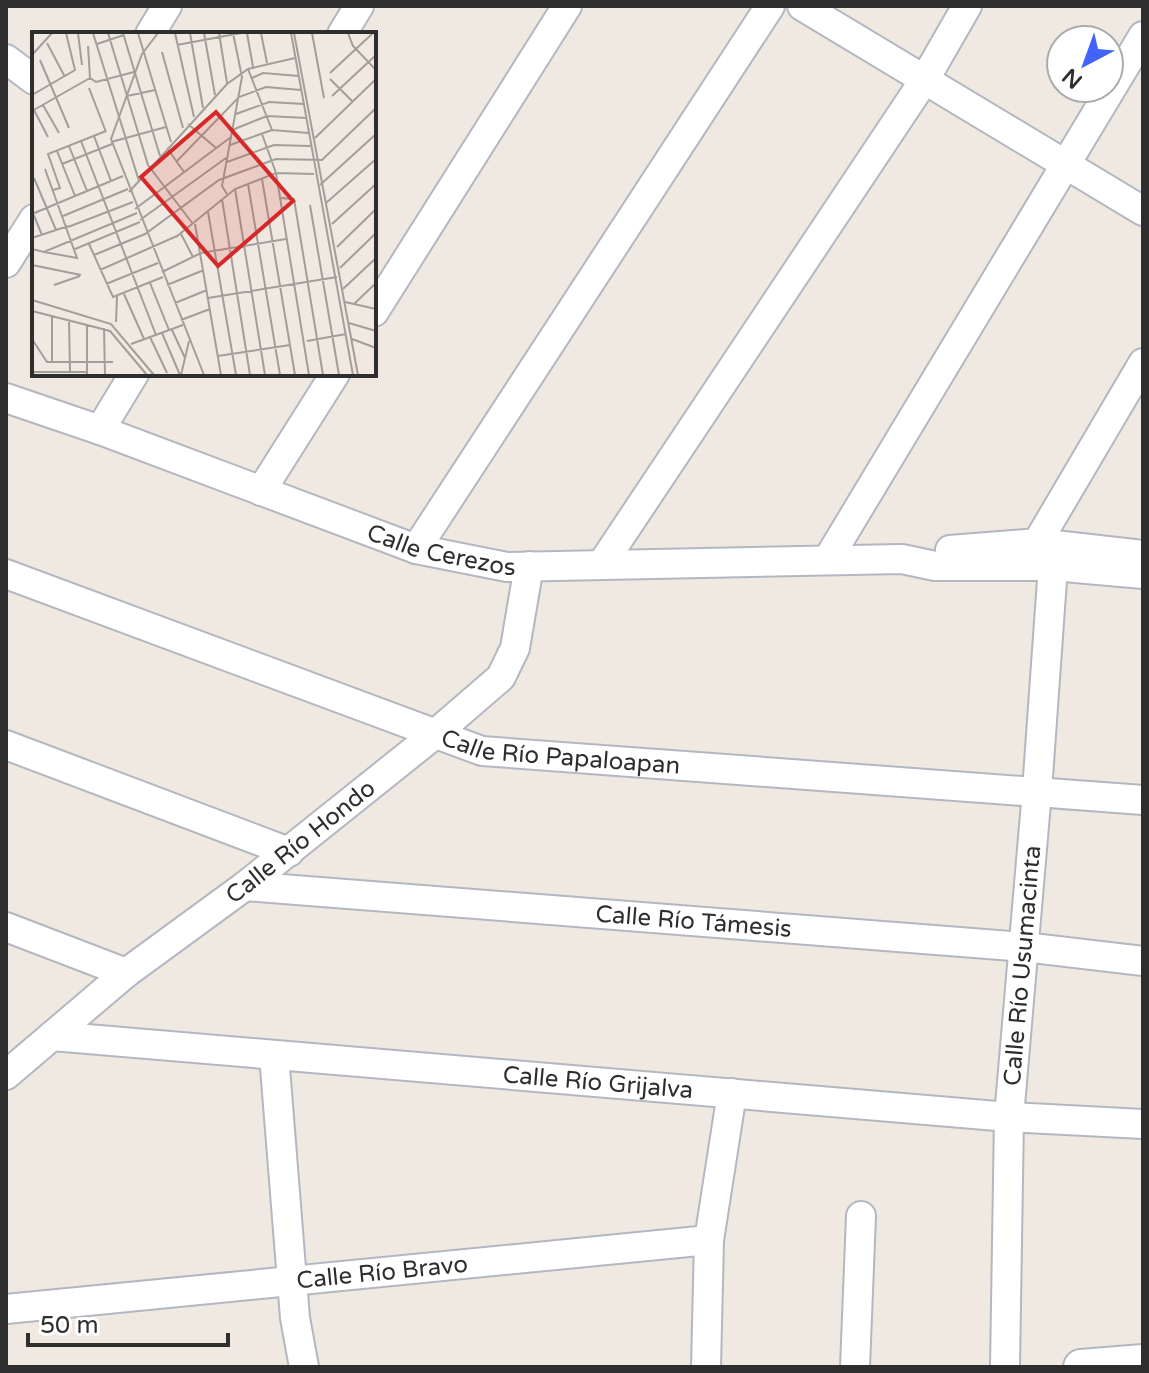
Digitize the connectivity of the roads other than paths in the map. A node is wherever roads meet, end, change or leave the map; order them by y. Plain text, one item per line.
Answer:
1 (167, 6) edge
2 (359, 6) edge
3 (567, 6) edge
4 (770, 6) edge
5 (802, 6) edge
6 (967, 6) edge
7 (151, 32) edge
8 (343, 32) edge
9 (1143, 36) edge
10 (6, 59) edge
11 (32, 78) edge
12 (925, 79) junction
13 (1065, 164) junction
14 (1143, 211) edge
15 (32, 222) edge
16 (6, 263) edge
17 (376, 309) edge
18 (1143, 363) edge
19 (133, 376) edge
20 (334, 376) edge
21 (6, 398) edge
22 (100, 430) junction
23 (261, 491) junction
24 (1037, 543) junction
25 (416, 549) junction
26 (1143, 555) edge
27 (828, 559) junction
28 (902, 559) junction
29 (602, 564) junction
30 (529, 566) junction
31 (1053, 566) junction
32 (6, 574) edge
33 (1143, 574) edge
34 (435, 734) junction
35 (6, 745) edge
36 (1037, 791) junction
37 (1143, 800) edge
38 (289, 852) junction
39 (245, 886) junction
40 (6, 927) edge
41 (1024, 947) junction
42 (1143, 961) edge
43 (126, 973) junction
44 (52, 1036) junction
45 (274, 1055) junction
46 (6, 1075) edge
47 (732, 1093) junction
48 (1009, 1117) junction
49 (1143, 1124) edge
50 (861, 1216) dead end
51 (709, 1240) junction
52 (292, 1281) junction
53 (6, 1309) edge
54 (1143, 1362) edge
55 (304, 1367) edge
56 (706, 1367) edge
57 (855, 1367) edge
58 (1005, 1367) edge
59 (1081, 1367) edge

1 - 7 street
2 - 8 street
3 - 17 street
4 - 25 street
5 - 12 street
6 - 12 street
9 - 13 street
10 - 11 street
12 - 13 street
12 - 29 street
13 - 14 street
13 - 27 street
15 - 16 street
18 - 24 street
19 - 22 street
20 - 23 street
21 - 22 street, Calle Cerezos
22 - 23 street, Calle Cerezos
23 - 25 street, Calle Cerezos
24 - 26 street, Calle Cerezos
24 - 28 street, Calle Cerezos
25 - 30 street, Calle Cerezos
27 - 28 street, Calle Cerezos
27 - 29 street, Calle Cerezos
28 - 31 street, Calle Cerezos
29 - 30 street, Calle Cerezos
30 - 34 street, Calle Río Hondo
31 - 33 street, Calle Cerezos
31 - 36 street, Calle Río Usumacinta
32 - 34 street, Calle Río Papaloapan
34 - 36 street, Calle Río Papaloapan
34 - 38 street, Calle Río Hondo
35 - 38 street
36 - 37 street, Calle Río Papaloapan
36 - 41 street, Calle Río Usumacinta
38 - 39 street, Calle Río Hondo
39 - 41 street, Calle Río Támesis
39 - 43 street, Calle Río Hondo
40 - 43 street
41 - 42 street, Calle Río Támesis
41 - 48 street, Calle Río Usumacinta
43 - 44 street, Calle Río Hondo
44 - 45 street, Calle Río Grijalva
44 - 46 street, Calle Río Hondo
45 - 47 street, Calle Río Grijalva
45 - 52 street
47 - 48 street, Calle Río Grijalva
47 - 51 street
48 - 49 street, Calle Río Grijalva
48 - 58 street, Calle Río Usumacinta
50 - 57 street
51 - 52 street, Calle Río Bravo
51 - 56 street
52 - 53 street, Calle Río Bravo
52 - 55 street
54 - 59 street

